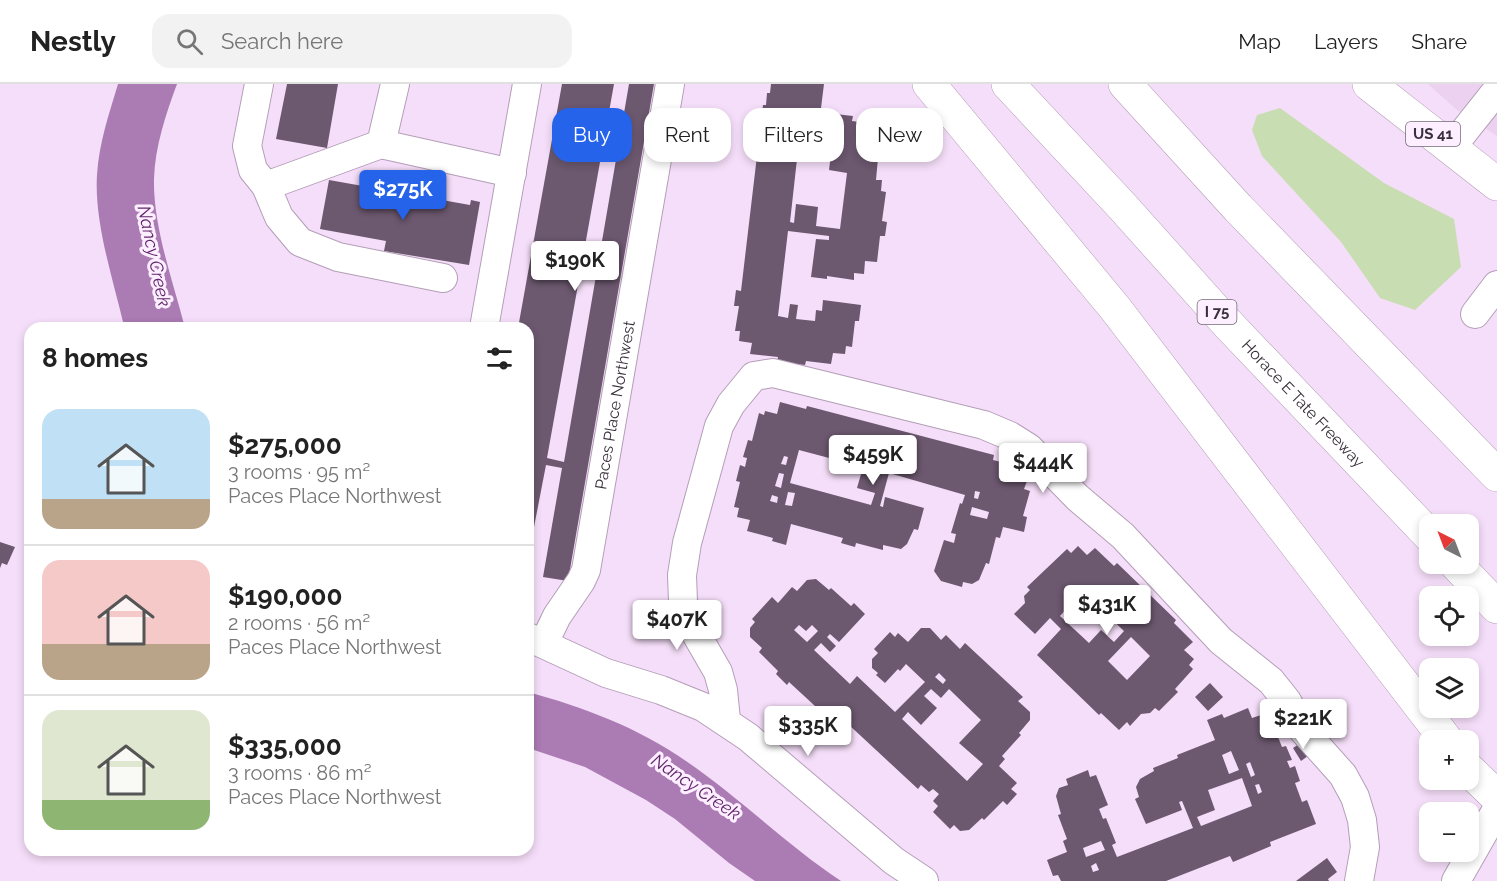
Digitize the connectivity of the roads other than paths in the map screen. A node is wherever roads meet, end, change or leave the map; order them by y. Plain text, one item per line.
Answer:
1 (259, 84) edge
2 (395, 84) edge
3 (527, 84) edge
4 (669, 84) edge
5 (928, 84) edge
6 (1008, 84) edge
7 (1125, 84) edge
8 (1369, 84) edge
9 (1497, 90) edge
10 (381, 144) junction
11 (1451, 148) junction
12 (512, 173) junction
13 (1497, 184) edge
14 (266, 186) junction
15 (442, 278) dead end
16 (1497, 285) edge
17 (1475, 314) dead end
18 (485, 322) edge
19 (1497, 475) edge
20 (1419, 524) edge
21 (1466, 574) edge
22 (1497, 607) edge
23 (536, 640) edge
24 (726, 720) junction
25 (1439, 730) edge
26 (1479, 780) edge
27 (1497, 797) edge
28 (1497, 809) edge
29 (924, 881) edge
30 (1359, 881) edge
31 (1456, 881) edge

1 - 14 street
2 - 10 street
3 - 12 street
4 - 23 street, Paces Place Northwest
5 - 25 main road
6 - 20 main road, Horace E Tate Freeway / I 75
7 - 19 main road
8 - 11 main road, US 41
9 - 11 street
10 - 12 street
10 - 14 street
11 - 13 main road, US 41
12 - 18 street
14 - 15 street
16 - 17 street
21 - 22 main road
23 - 24 street, Paces Place Northwest
24 - 29 street, Paces Place Northwest
24 - 30 street
26 - 27 main road
28 - 31 street

